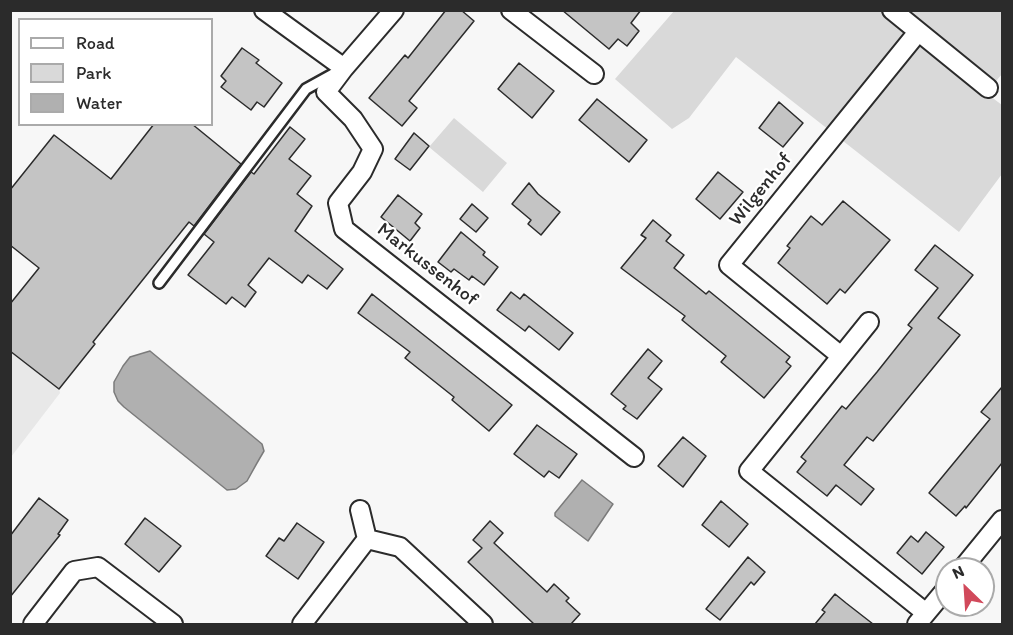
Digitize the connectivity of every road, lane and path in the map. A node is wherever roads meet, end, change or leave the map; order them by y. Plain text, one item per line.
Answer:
1 (264, 10) edge
2 (394, 10) edge
3 (511, 10) edge
4 (892, 10) edge
5 (918, 32) junction
6 (344, 68) junction
7 (594, 74) dead end
8 (988, 88) dead end
9 (159, 283) dead end
10 (869, 322) dead end
11 (841, 356) junction
12 (634, 457) dead end
13 (360, 510) dead end
14 (1002, 520) edge
15 (367, 539) junction
16 (972, 557) edge
17 (935, 603) edge
18 (922, 619) edge
19 (33, 624) edge
20 (173, 624) edge
21 (302, 624) edge
22 (483, 624) edge

1 - 6 street
2 - 6 street
3 - 7 street
4 - 5 street
5 - 8 street
5 - 11 street, Wilgenhof
6 - 9 lane
6 - 12 street, Markussenhof
10 - 11 street
11 - 18 street
13 - 15 street
14 - 16 street
15 - 21 street
15 - 22 street
17 - 18 street
19 - 20 street

